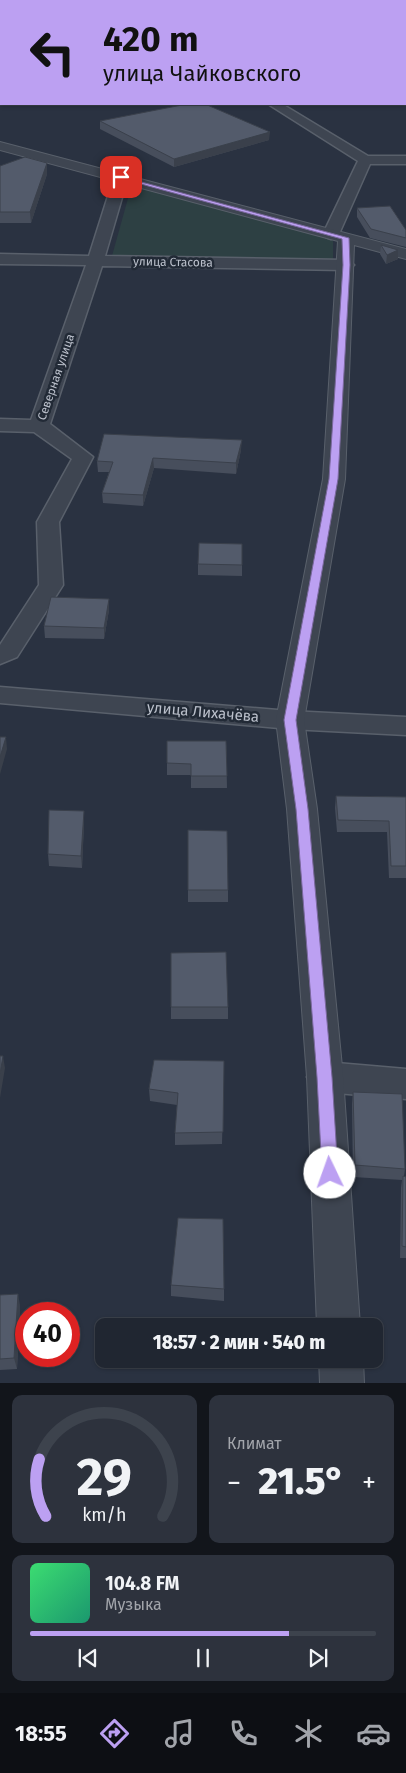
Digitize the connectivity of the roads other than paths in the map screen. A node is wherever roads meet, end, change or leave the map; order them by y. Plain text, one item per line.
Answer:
1 (276, 105) edge
2 (0, 146) edge
3 (365, 160) junction
4 (406, 160) edge
5 (121, 177) junction
6 (338, 236) junction
7 (406, 254) edge
8 (0, 259) edge
9 (96, 260) junction
10 (346, 265) junction
11 (0, 425) edge
12 (39, 426) junction
13 (0, 656) edge
14 (0, 695) edge
15 (290, 720) junction
16 (406, 726) edge
17 (325, 1077) junction
18 (406, 1084) edge
19 (339, 1318) edge
20 (341, 1368) edge
21 (342, 1383) edge

1 - 3 street
2 - 5 street
3 - 4 street
3 - 6 street
5 - 6 street
5 - 9 street, Северная улица
6 - 7 street
6 - 10 street
8 - 9 street, улица Стасова
9 - 10 street, улица Стасова
9 - 12 street, Северная улица
10 - 15 street
11 - 12 street
12 - 13 street, Северная улица
14 - 15 street, улица Лихачёва
15 - 16 street, улица Лихачёва
15 - 17 street
17 - 18 street
17 - 19 street
20 - 21 street

